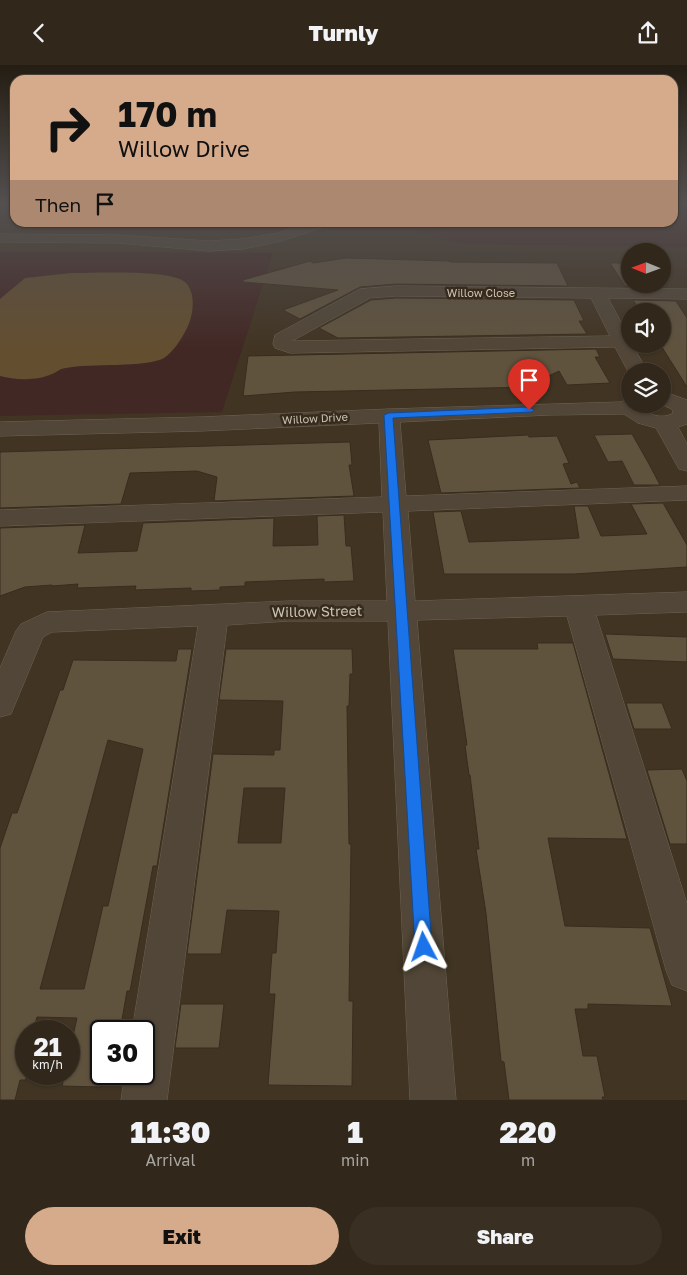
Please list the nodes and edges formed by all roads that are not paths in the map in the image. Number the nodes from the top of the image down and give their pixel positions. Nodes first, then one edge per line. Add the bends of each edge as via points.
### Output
1 (597, 293) junction
2 (687, 294) edge
3 (621, 341) joint
4 (671, 400) edge
5 (621, 406) edge
6 (685, 408) edge
7 (637, 413) edge
8 (389, 415) junction
9 (664, 422) junction
10 (0, 429) edge
11 (687, 464) edge
12 (687, 493) edge
13 (394, 503) junction
14 (0, 518) edge
15 (687, 602) edge
16 (579, 606) junction
17 (402, 611) junction
18 (214, 615) junction
19 (0, 705) edge
20 (687, 970) edge
21 (144, 1100) edge
22 (433, 1100) edge

1 - 2 street, Willow Close
1 - 3 street
1 - 3 street, Willow Close via 366,293 282,339 282,344 318,347
4 - 6 street
5 - 8 street, Willow Drive
6 - 9 street via 682,418
7 - 9 street via 641,417
8 - 10 street, Willow Drive
8 - 13 street
9 - 11 street
12 - 13 street
13 - 14 street
13 - 17 street
15 - 16 street, Willow Street
16 - 17 street, Willow Street
16 - 20 street
17 - 18 street, Willow Street
17 - 22 street
18 - 19 street, Willow Street via 47,622 31,631
18 - 21 street

